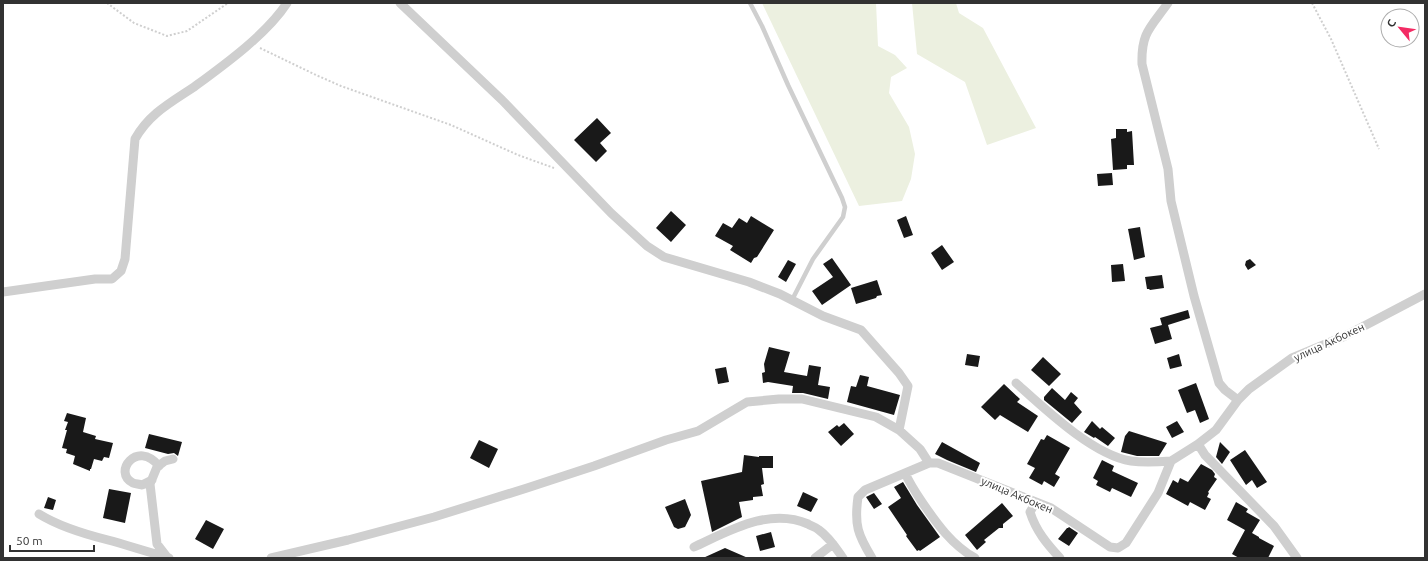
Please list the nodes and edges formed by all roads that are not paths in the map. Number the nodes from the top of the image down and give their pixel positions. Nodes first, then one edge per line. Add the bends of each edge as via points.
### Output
1 (287, 3) edge
2 (400, 3) edge
3 (750, 3) edge
4 (1168, 3) edge
5 (3, 292) edge
6 (1425, 294) edge
7 (792, 300) junction
8 (1016, 383) dead end
9 (1238, 400) junction
10 (899, 430) junction
11 (1198, 444) junction
12 (173, 459) dead end
13 (1171, 461) junction
14 (929, 463) junction
15 (159, 466) junction
16 (905, 473) junction
17 (152, 480) junction
18 (1038, 503) junction
19 (39, 514) dead end
20 (833, 544) junction
21 (694, 547) dead end
22 (169, 557) edge
23 (271, 558) edge
24 (815, 558) edge
25 (843, 558) edge
26 (872, 558) edge
27 (975, 558) edge
28 (1060, 558) edge
29 (1297, 558) edge

1 - 5 street via 249,45 152,116 142,127 135,139 125,259 121,271 112,279 95,279
2 - 7 street via 502,100 647,246 664,257 749,282
3 - 7 lane via 845,207 843,217 813,259
4 - 9 street via 1148,28 1142,49 1142,64 1168,169 1171,201 1194,296 1219,383
6 - 9 street, улица Акбокен via 1345,336 1292,358 1248,389
7 - 10 street via 823,316 861,330 898,372 908,386
8 - 13 street via 1081,438 1108,453 1130,461
9 - 11 street, улица Акбокен via 1216,430
10 - 14 street via 920,449
10 - 23 street via 876,417 802,399 747,402 698,431 542,483 370,534
11 - 13 street, улица Акбокен
11 - 29 street via 1274,526
12 - 15 street
13 - 18 street, улица Акбокен via 1158,493 1126,544 1118,548 1110,547 1052,508
14 - 16 street
14 - 18 street, улица Акбокен via 938,463
15 - 17 street
15 - 17 street via 156,461 139,455 129,460 126,467 127,478 142,485
16 - 26 street via 865,490 858,497 856,521 860,539
16 - 27 street via 910,485 937,524 952,541
17 - 22 street via 150,484 157,544
18 - 28 street via 1030,512 1034,524 1046,543
19 - 22 street via 96,538
20 - 21 street via 818,529 797,519 768,518 738,527
20 - 24 street
20 - 25 street

